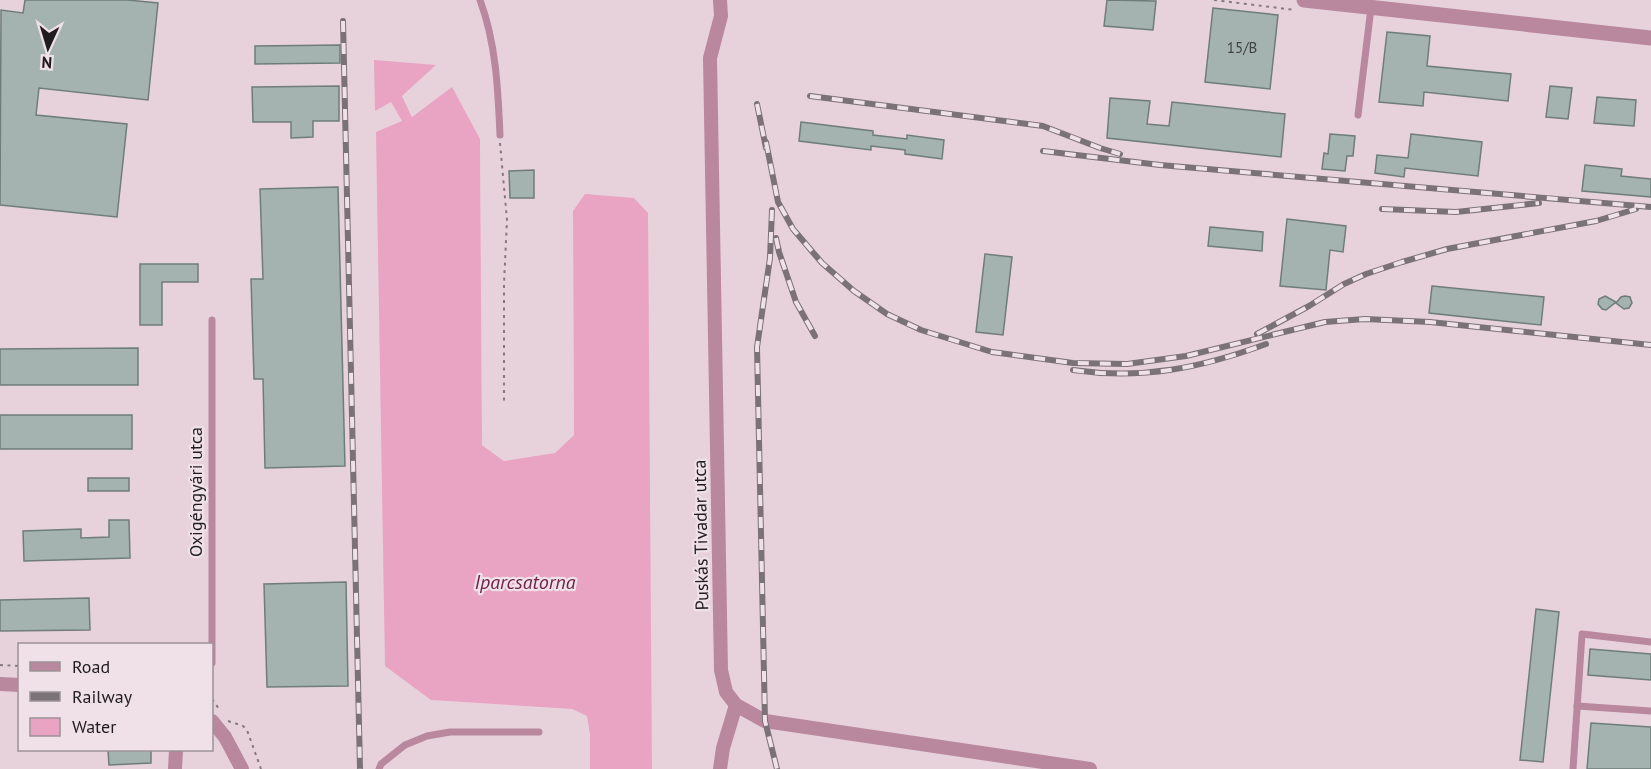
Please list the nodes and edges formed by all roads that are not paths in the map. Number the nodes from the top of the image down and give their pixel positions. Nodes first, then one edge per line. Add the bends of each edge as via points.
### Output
1 (480, 0) edge
2 (720, 0) edge
3 (1304, 0) edge
4 (1371, 8) junction
5 (1651, 38) edge
6 (1358, 115) dead end
7 (500, 135) road end
8 (212, 320) dead end
9 (1651, 642) edge
10 (212, 643) edge
11 (0, 684) edge
12 (18, 685) edge
13 (736, 705) junction
14 (1577, 706) junction
15 (1651, 711) edge
16 (216, 717) edge
17 (539, 732) dead end
18 (176, 751) edge
19 (175, 769) edge
20 (242, 769) edge
21 (379, 769) edge
22 (720, 769) edge
23 (1090, 769) edge
24 (1573, 769) edge

1 - 7 lane via 493,46
2 - 13 street, Puskás Tivadar utca via 721,16 710,58 721,670 726,692
3 - 4 street
4 - 5 street
4 - 6 lane
8 - 10 lane, Oxigéngyári utca
9 - 14 lane via 1582,634
11 - 12 street
13 - 22 street
13 - 23 street via 765,721
14 - 15 lane
14 - 24 lane
16 - 20 street
17 - 21 lane via 450,732 428,736 405,745
18 - 19 street

